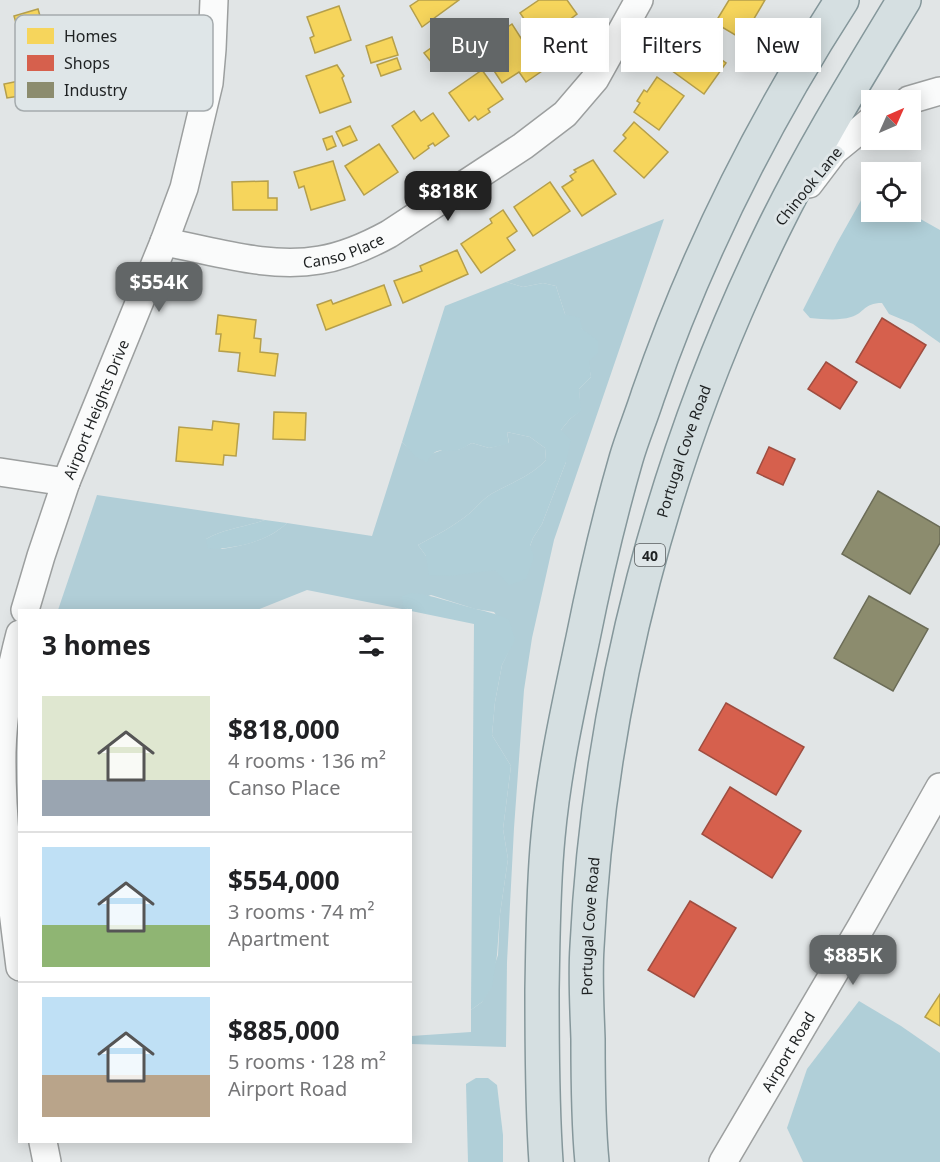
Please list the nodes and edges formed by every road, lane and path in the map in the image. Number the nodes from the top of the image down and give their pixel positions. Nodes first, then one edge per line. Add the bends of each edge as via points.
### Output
1 (214, 0) edge
2 (639, 0) edge
3 (842, 0) edge
4 (904, 0) edge
5 (213, 24) edge
6 (940, 91) edge
7 (921, 97) edge
8 (203, 111) edge
9 (861, 129) edge
10 (773, 230) junction
11 (164, 242) junction
12 (0, 472) edge
13 (66, 482) junction
14 (25, 609) edge
15 (18, 642) edge
16 (11, 784) edge
17 (940, 787) edge
18 (18, 951) edge
19 (43, 1143) edge
20 (46, 1162) edge
21 (546, 1162) edge
22 (592, 1162) edge
23 (723, 1162) edge

1 - 5 street, Airport Heights Drive
2 - 11 street, Canso Place via 596,79 565,114 523,146 366,246 319,260 274,262
3 - 21 main road via 769,120 694,272 627,456 599,561 548,836 543,919 542,1092
4 - 10 main road, Portugal Cove Road / 40 via 821,137
6 - 7 street
8 - 11 street, Airport Heights Drive via 184,189
9 - 10 street, Chinook Lane via 834,151
10 - 22 main road, Portugal Cove Road / 40 via 707,379 680,457 649,557 622,670 595,843 587,949
11 - 13 street, Airport Heights Drive
12 - 13 street
13 - 14 street, Airport Heights Drive
15 - 16 street via 2,751
16 - 18 street via 8,873
17 - 23 street, Airport Road
19 - 20 street

